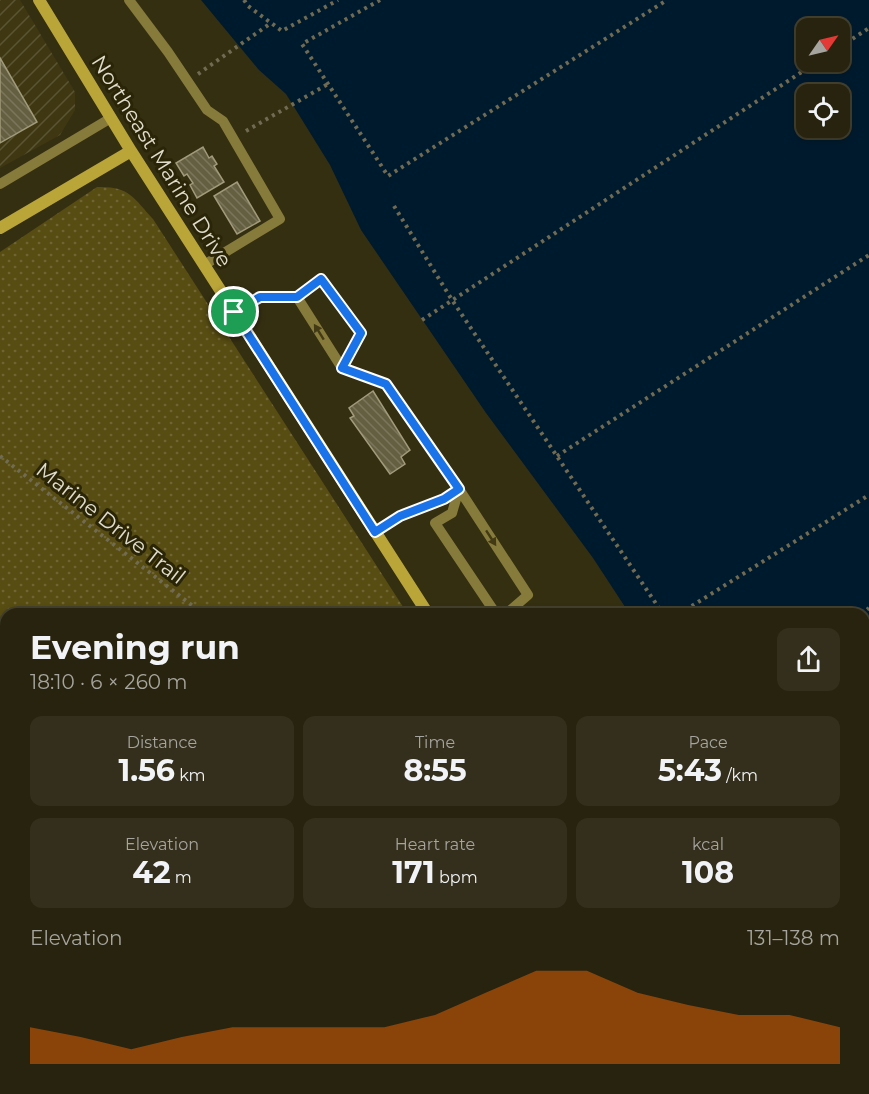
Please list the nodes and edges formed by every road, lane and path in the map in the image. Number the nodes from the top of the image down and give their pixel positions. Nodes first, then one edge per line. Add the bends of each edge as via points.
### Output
1 (39, 0) edge
2 (129, 0) edge
3 (244, 0) edge
4 (338, 0) edge
5 (380, 0) edge
6 (667, 0) edge
7 (271, 23) junction
8 (869, 28) edge
9 (850, 40) edge
10 (802, 72) edge
11 (194, 77) dead end
12 (328, 84) junction
13 (111, 118) junction
14 (247, 130) dead end
15 (131, 151) junction
16 (0, 184) edge
17 (394, 206) dead end
18 (0, 228) edge
19 (869, 255) edge
20 (204, 265) junction
21 (297, 297) junction
22 (452, 300) junction
23 (234, 312) junction
24 (422, 320) dead end
25 (342, 368) junction
26 (0, 456) edge
27 (557, 456) junction
28 (459, 489) junction
29 (869, 495) edge
30 (375, 532) junction
31 (195, 608) edge
32 (424, 608) edge
33 (492, 608) edge
34 (513, 608) edge
35 (659, 608) edge
36 (689, 608) edge

1 - 13 main road, Northeast Marine Drive
2 - 20 lane via 207,110 223,120 280,219
3 - 7 path
4 - 7 path via 282,31
5 - 12 path via 302,44
6 - 12 path via 388,176
7 - 11 path
8 - 9 path
10 - 22 path
12 - 14 path
13 - 15 main road, Northeast Marine Drive
13 - 16 lane
15 - 18 main road
15 - 20 main road, Northeast Marine Drive
17 - 22 path
19 - 27 path
20 - 23 main road, Northeast Marine Drive
21 - 23 lane via 260,297
25 -> 21 lane
21 - 25 lane via 321,279 361,333
22 - 24 path
22 - 27 path
23 - 30 main road, Northeast Marine Drive
25 - 28 lane via 386,384
26 - 31 path, Marine Drive Trail
27 - 35 path
28 - 30 lane
28 - 33 lane via 452,513 435,523
28 -> 34 lane via 528,595
29 - 36 path
30 - 32 main road, Northeast Marine Drive

